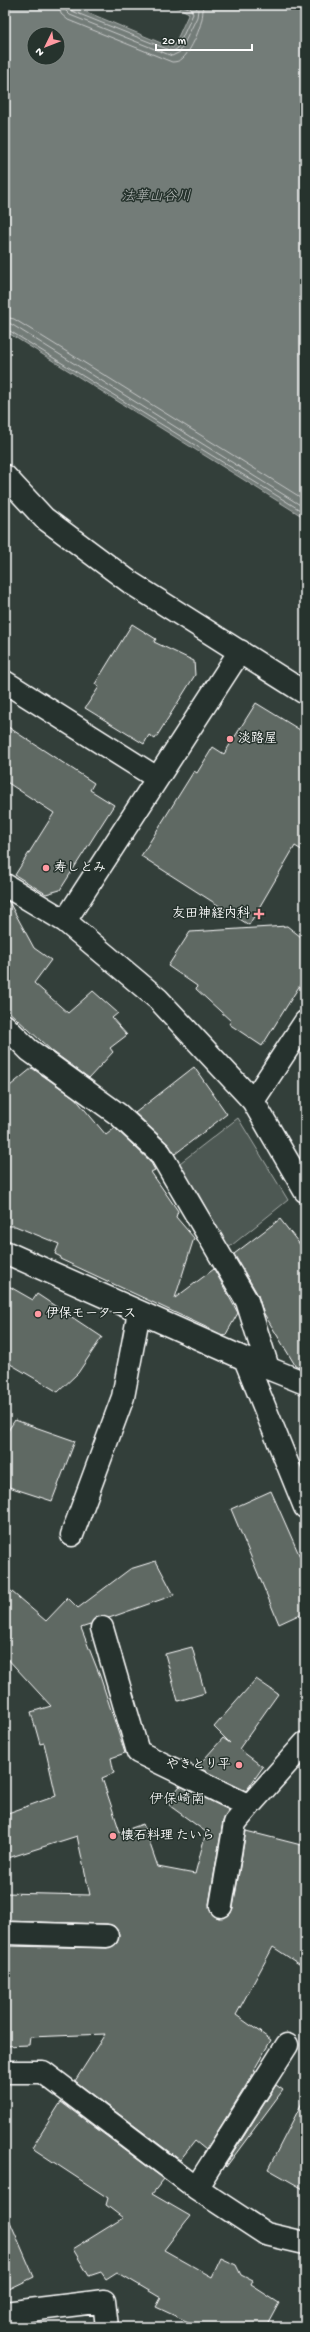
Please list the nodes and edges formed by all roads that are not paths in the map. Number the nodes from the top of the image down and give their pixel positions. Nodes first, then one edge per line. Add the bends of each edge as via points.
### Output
1 (5, 476) edge
2 (240, 651) junction
3 (5, 682) edge
4 (305, 693) edge
5 (157, 778) junction
6 (5, 886) edge
7 (65, 921) junction
8 (305, 1022) edge
9 (5, 1026) edge
10 (253, 1101) junction
11 (305, 1191) edge
12 (5, 1252) edge
13 (139, 1312) junction
14 (245, 1359) junction
15 (268, 1368) junction
16 (305, 1383) edge
17 (305, 1507) edge
18 (72, 1535) dead end
19 (102, 1628) dead end
20 (305, 1743) edge
21 (249, 1806) junction
22 (221, 1906) dead end
23 (5, 1932) edge
24 (107, 1936) dead end
25 (287, 2045) dead end
26 (5, 2072) edge
27 (196, 2188) junction
28 (305, 2243) edge
29 (5, 2313) edge
30 (107, 2327) edge

1 - 2 street via 44,518 131,583
2 - 4 street
2 - 5 street
3 - 5 street
5 - 7 street
6 - 7 street
7 - 10 street via 158,998
8 - 10 street
9 - 15 street via 29,1050 119,1115 160,1153 247,1302
10 - 11 street
12 - 13 street
13 - 14 street
13 - 18 street via 123,1397
14 - 15 street
14 - 17 street
15 - 16 street
19 - 21 street via 138,1752
20 - 21 street
21 - 22 street via 235,1823
23 - 24 street
25 - 27 street
26 - 27 street via 43,2072
27 - 28 street via 266,2234
29 - 30 street via 104,2301

